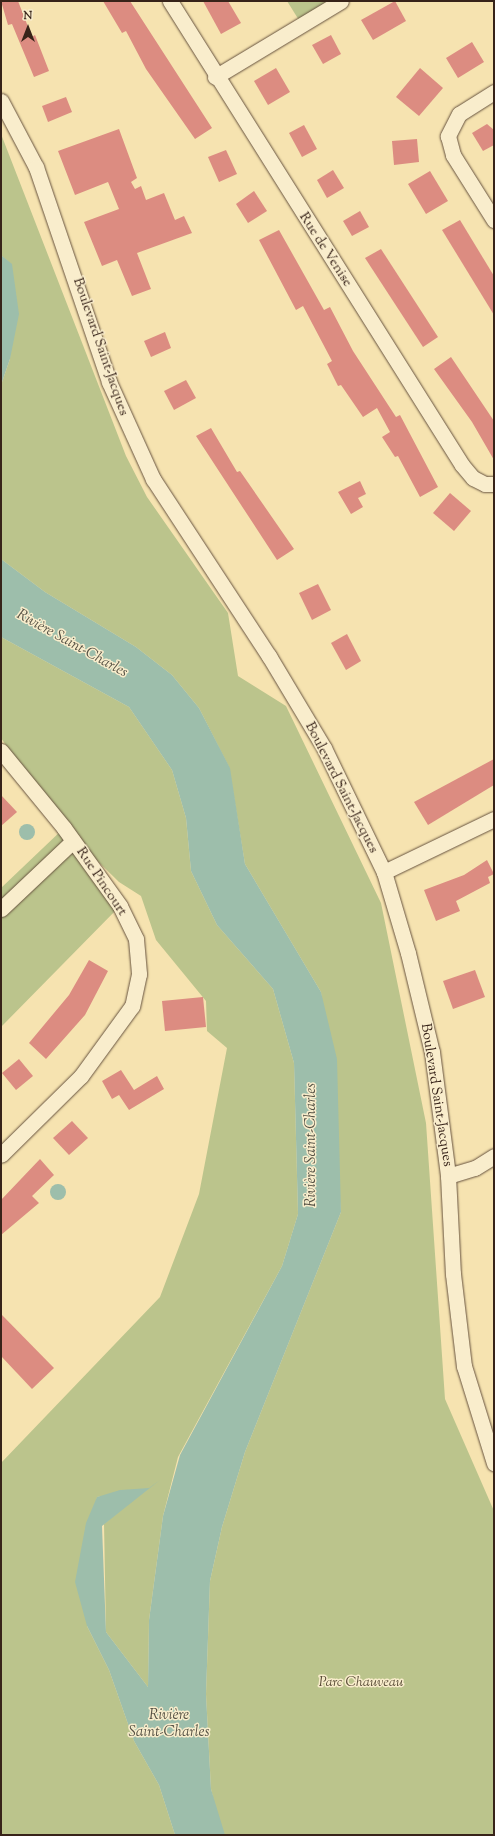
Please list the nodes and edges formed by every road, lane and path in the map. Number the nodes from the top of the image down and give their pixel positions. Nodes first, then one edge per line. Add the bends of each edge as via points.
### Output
1 (170, 1) edge
2 (341, 1) edge
3 (215, 77) junction
4 (494, 92) edge
5 (1, 101) edge
6 (494, 220) edge
7 (494, 484) edge
8 (1, 751) edge
9 (494, 818) edge
10 (73, 841) junction
11 (384, 872) junction
12 (1, 909) edge
13 (1, 1155) edge
14 (494, 1156) edge
15 (448, 1176) junction
16 (494, 1463) edge

1 - 3 street, Rue de Venise
2 - 3 street
3 - 7 street, Rue de Venise via 462,465 473,478 485,484
4 - 6 street via 459,114 448,136 453,155
5 - 11 street, Boulevard Saint-Jacques via 36,167 109,382 153,479 269,656 324,748
8 - 10 street, Rue Pincourt
9 - 11 street
10 - 12 street
10 - 13 street, Rue Pincourt via 120,906 136,939 139,974 132,1006 81,1076
11 - 15 street, Boulevard Saint-Jacques via 408,953 432,1052
14 - 15 street via 475,1168
15 - 16 street, Boulevard Saint-Jacques via 453,1274 464,1366

